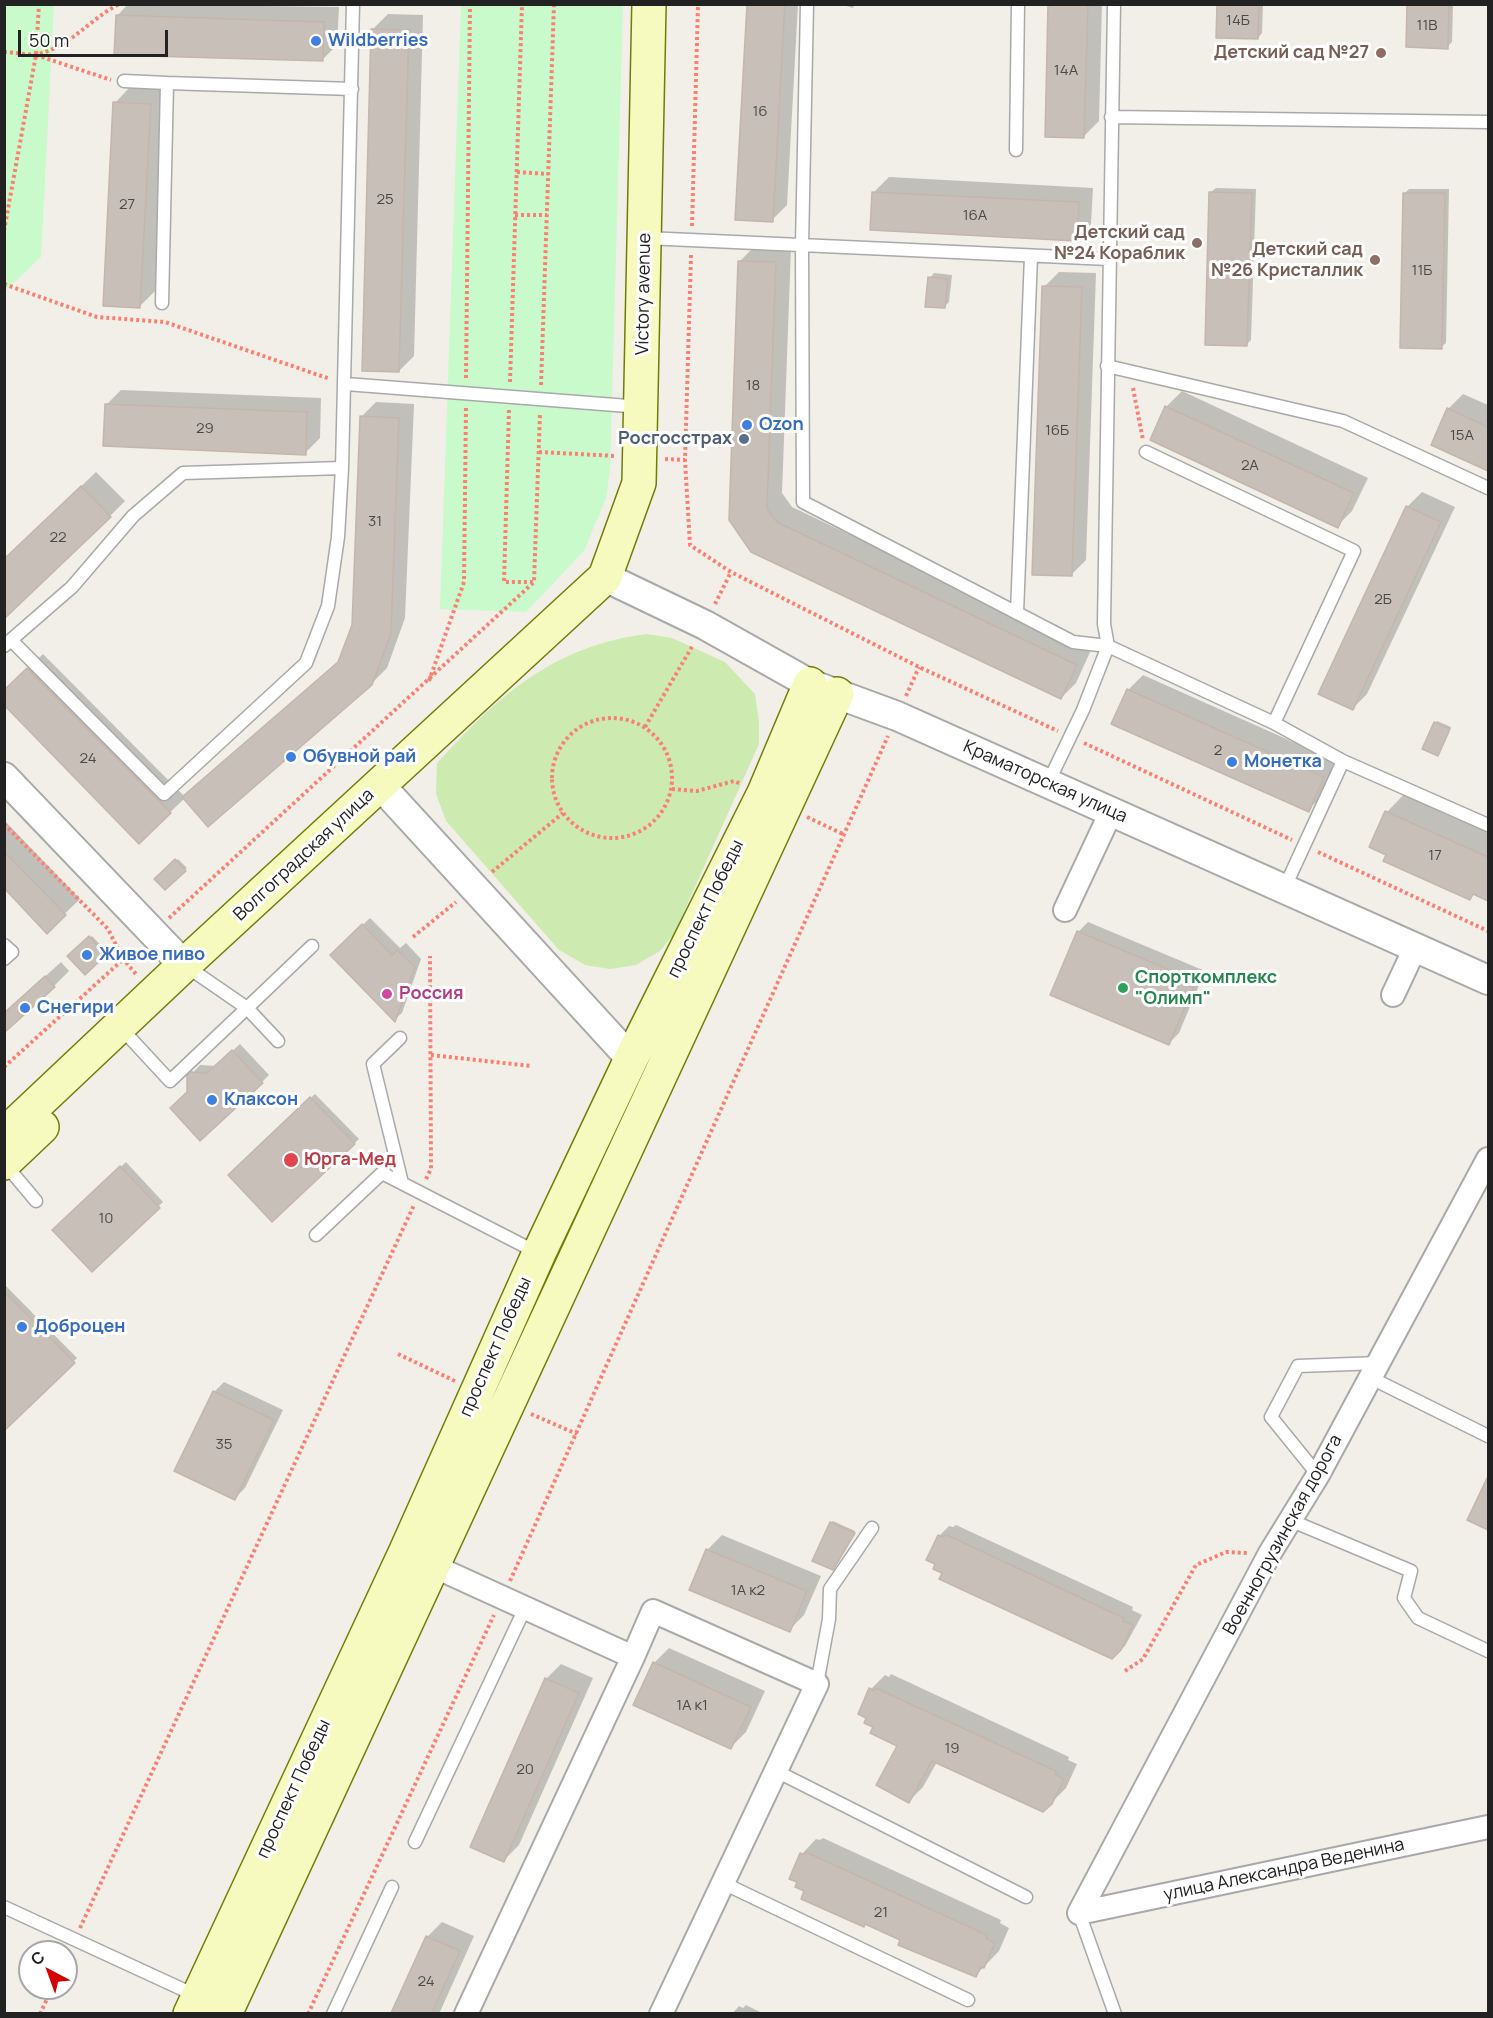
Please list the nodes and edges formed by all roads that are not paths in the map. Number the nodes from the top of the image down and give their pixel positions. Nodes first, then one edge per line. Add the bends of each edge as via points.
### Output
1 (353, 4) edge
2 (807, 4) edge
3 (1018, 4) edge
4 (1114, 4) edge
5 (649, 5) edge
6 (124, 81) road end
7 (167, 83) junction
8 (352, 89) junction
9 (1112, 117) junction
10 (1488, 122) edge
11 (1016, 150) dead end
12 (645, 238) junction
13 (802, 245) junction
14 (1031, 256) junction
15 (1109, 259) junction
16 (162, 303) dead end
17 (1107, 366) junction
18 (346, 384) junction
19 (642, 407) junction
20 (1146, 452) road end
21 (342, 468) junction
22 (1488, 488) edge
23 (605, 577) junction
24 (1017, 613) junction
25 (8, 643) edge
26 (1108, 646) junction
27 (824, 689) junction
28 (1275, 723) junction
29 (1342, 761) junction
30 (4, 777) edge
31 (1048, 784) junction
32 (385, 790) junction
33 (1111, 812) junction
34 (1488, 825) edge
35 (1283, 890) junction
36 (1065, 910) dead end
37 (4, 945) edge
38 (312, 946) dead end
39 (1415, 948) junction
40 (4, 959) edge
41 (192, 970) junction
42 (1488, 980) edge
43 (1393, 995) dead end
44 (247, 1008) junction
45 (126, 1034) junction
46 (400, 1038) dead end
47 (278, 1041) dead end
48 (632, 1059) junction
49 (662, 1069) junction
50 (4, 1136) edge
51 (1488, 1159) edge
52 (4, 1163) edge
53 (402, 1183) junction
54 (36, 1201) dead end
55 (316, 1235) dead end
56 (539, 1253) junction
57 (1375, 1371) junction
58 (1488, 1436) edge
59 (1318, 1475) junction
60 (1292, 1521) junction
61 (872, 1528) dead end
62 (418, 1559) junction
63 (525, 1608) junction
64 (1488, 1650) edge
65 (633, 1657) junction
66 (817, 1684) junction
67 (776, 1771) junction
68 (1487, 1825) edge
69 (415, 1842) dead end
70 (723, 1883) junction
71 (392, 1887) dead end
72 (1026, 1897) dead end
73 (4, 1907) edge
74 (1078, 1912) junction
75 (968, 2000) dead end
76 (194, 2005) edge
77 (225, 2013) edge
78 (333, 2013) edge
79 (466, 2013) edge
80 (661, 2013) edge
81 (1115, 2013) edge

1 - 8 lane
2 - 13 lane
3 - 11 lane
4 - 9 lane
5 - 12 main road, Victory avenue
6 - 7 lane
7 - 8 lane
7 - 16 lane
8 - 18 lane
9 - 10 lane
9 - 15 lane
12 - 13 lane
12 - 19 main road, Victory avenue
13 - 14 lane
13 - 24 lane via 803,502
14 - 15 lane
14 - 24 lane
15 - 17 lane
17 - 22 lane via 1343,422
17 - 26 lane via 1104,624
18 - 19 lane
18 - 21 lane
19 - 23 main road, Victory avenue via 639,483
20 - 28 lane via 1354,551
21 - 25 lane via 183,473 133,516 72,587
21 - 25 lane via 328,606 306,663 164,794
23 - 27 street, Краматорская улица
23 - 32 main road, Волгоградская улица
24 - 26 lane via 1073,642
26 - 28 lane
26 - 31 lane
27 - 31 street, Краматорская улица via 897,716
27 - 48 main road, проспект Победы via 764,793
27 - 49 main road
28 - 29 lane
29 - 34 lane
29 - 35 lane
30 - 41 street
31 - 33 street, Краматорская улица
32 - 41 main road, Волгоградская улица
32 - 48 street
33 - 35 street, Краматорская улица
33 - 36 street
35 - 39 street, Краматорская улица
37 - 40 lane via 12,952
38 - 44 lane
39 - 42 street, Краматорская улица
39 - 43 street
41 - 44 lane
41 - 45 main road
41 - 45 main road, Волгоградская улица via 153,994
44 - 45 lane via 170,1081
44 - 47 lane
45 - 50 main road, Волгоградская улица
45 - 52 main road
46 - 53 lane via 373,1064
48 - 49 main road
48 - 56 main road, проспект Победы
49 - 62 main road
51 - 57 street, Военногрузинская дорога
52 - 54 lane
53 - 55 lane via 382,1173
53 - 56 lane
56 - 62 main road, проспект Победы
57 - 58 lane
57 - 59 street, Военногрузинская дорога
57 - 59 lane via 1298,1366 1271,1417
59 - 60 street, Военногрузинская дорога
60 - 64 lane via 1411,1571 1404,1598 1418,1618
60 - 74 street, Военногрузинская дорога via 1270,1553
61 - 66 lane via 830,1589 829,1619
62 - 63 street
62 - 76 main road, проспект Победы
62 - 77 main road
63 - 65 street
63 - 69 lane
65 - 66 street via 653,1611
65 - 79 street
66 - 67 street
67 - 70 street
67 - 72 lane
68 - 74 street, улица Александра Веденина
70 - 75 lane
70 - 80 street
71 - 78 lane
73 - 76 lane via 75,1938
74 - 81 lane

